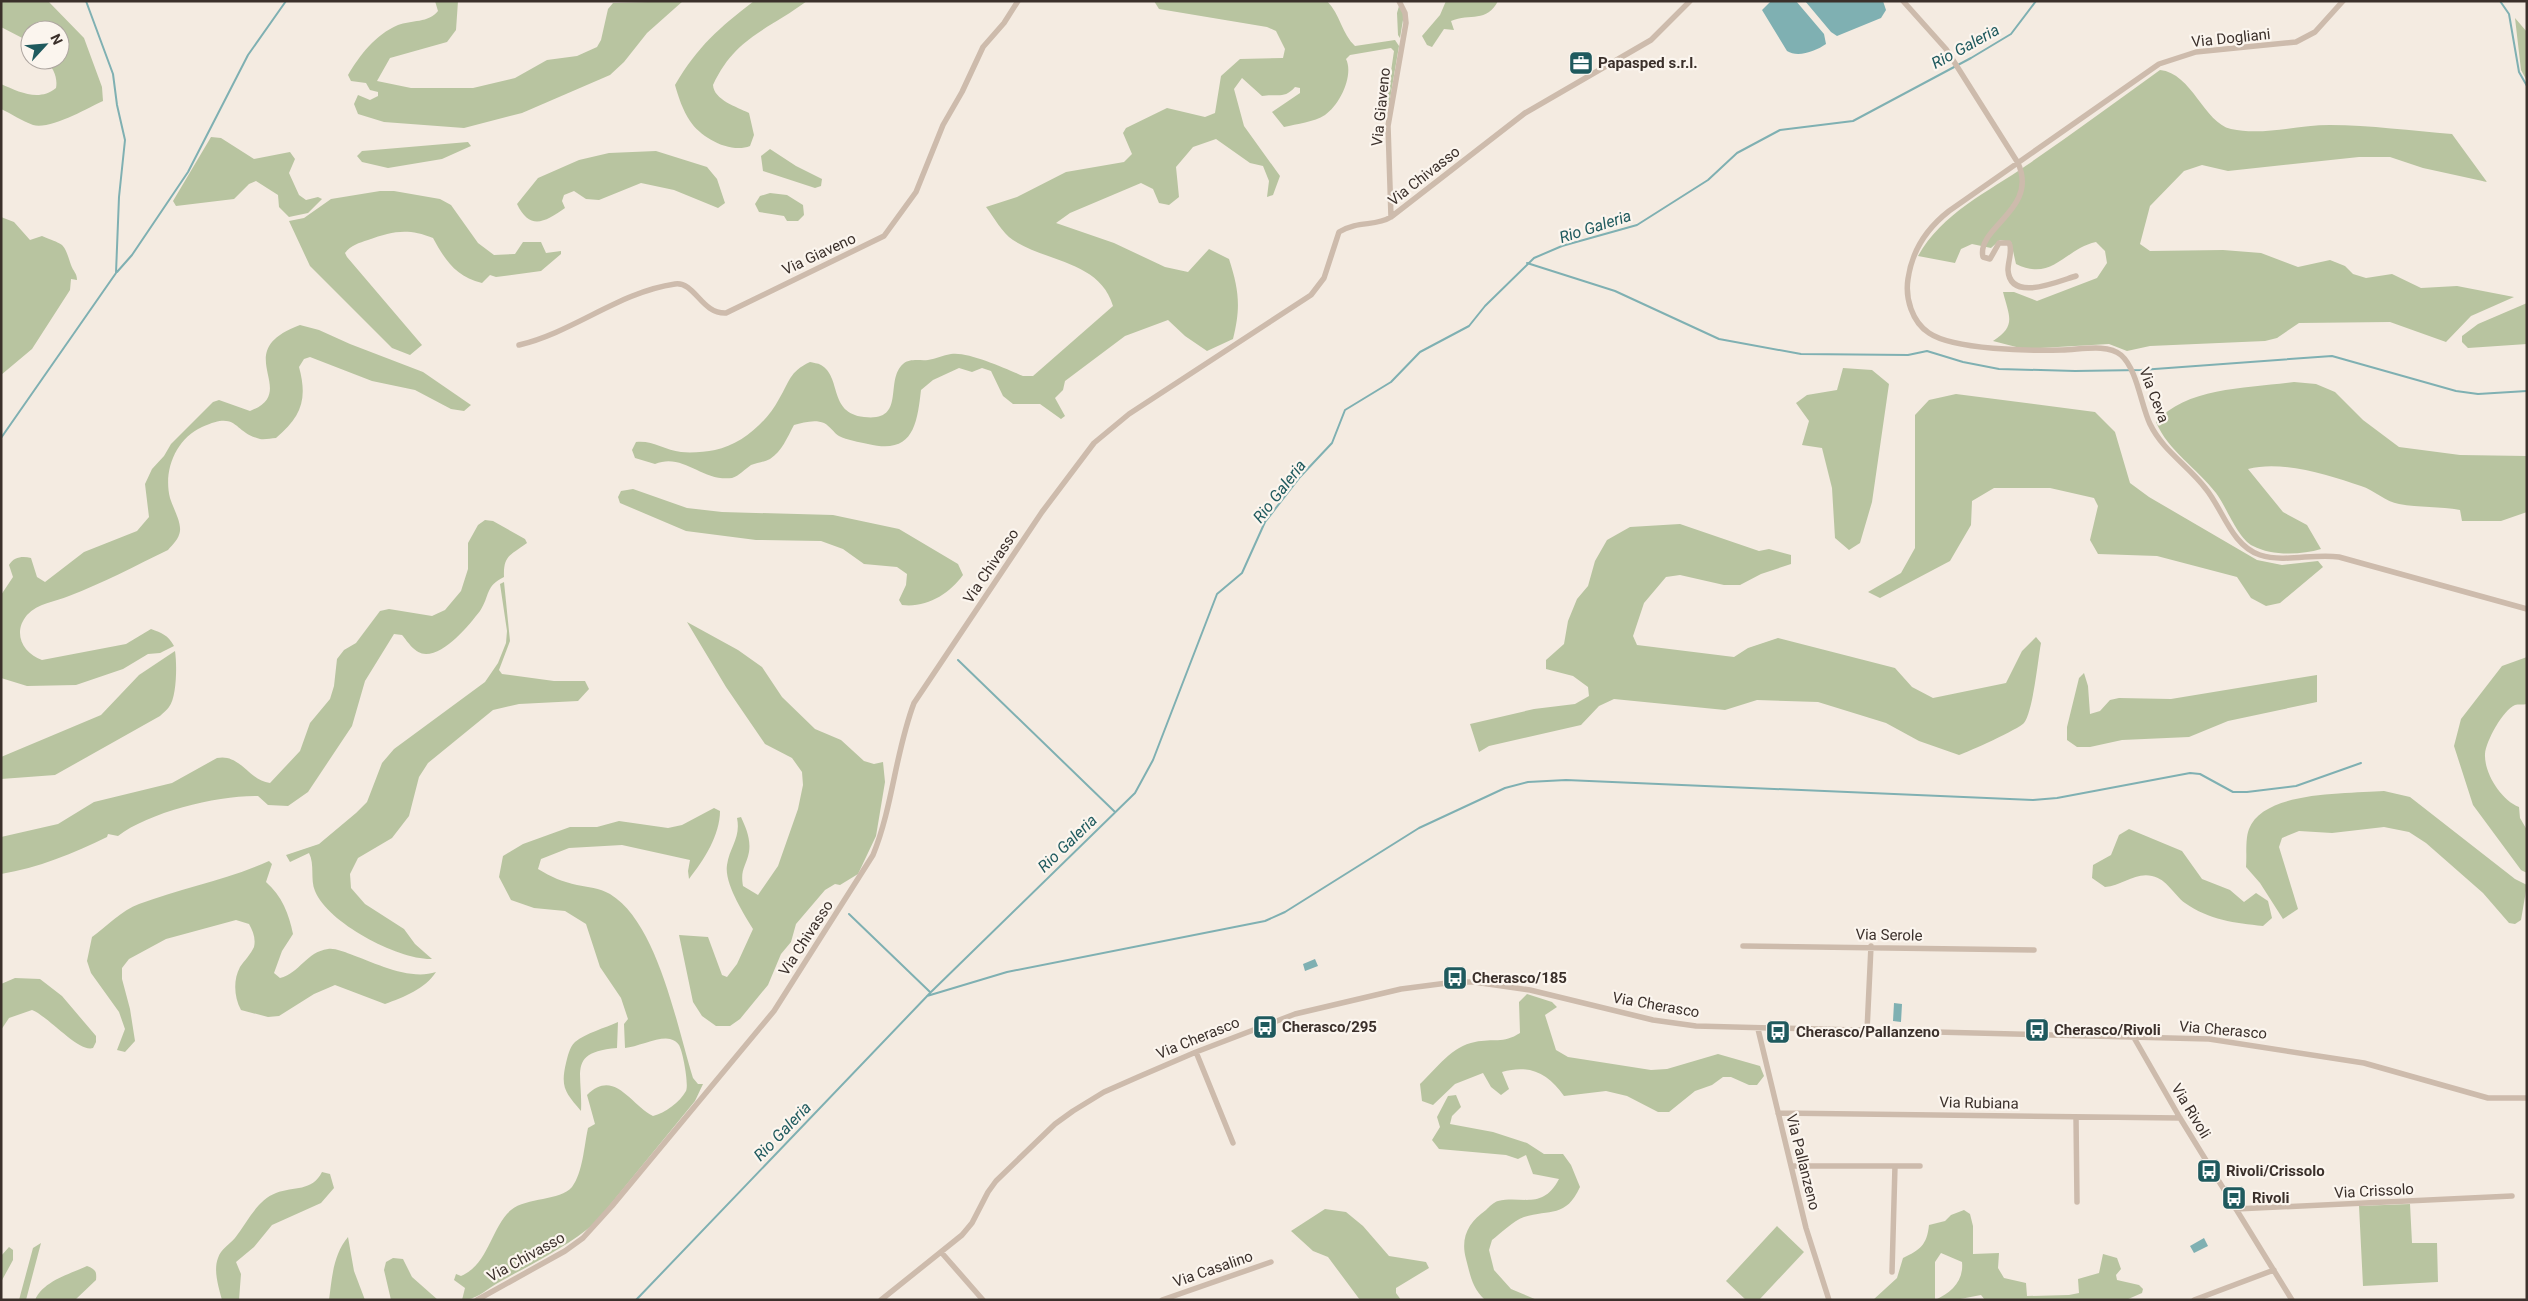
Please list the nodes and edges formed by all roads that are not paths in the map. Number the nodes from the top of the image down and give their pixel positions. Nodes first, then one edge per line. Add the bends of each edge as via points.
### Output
1 (1018, 1) edge
2 (1399, 1) edge
3 (1690, 1) edge
4 (1903, 1) edge
5 (2343, 1) edge
6 (2018, 163) junction
7 (1391, 217) junction
8 (2076, 276) dead end
9 (519, 345) dead end
10 (2527, 609) edge
11 (1743, 946) dead end
12 (1871, 946) junction
13 (2034, 950) dead end
14 (1758, 1029) junction
15 (1867, 1031) junction
16 (2133, 1036) junction
17 (1196, 1052) junction
18 (2527, 1098) edge
19 (1778, 1113) junction
20 (2076, 1116) junction
21 (2180, 1118) junction
22 (1233, 1143) dead end
23 (1791, 1166) junction
24 (1895, 1166) junction
25 (1920, 1166) dead end
26 (2512, 1196) dead end
27 (2077, 1202) dead end
28 (2236, 1209) junction
29 (941, 1252) junction
30 (1271, 1262) dead end
31 (2274, 1270) junction
32 (1892, 1272) dead end
33 (477, 1300) edge
34 (880, 1300) edge
35 (983, 1300) edge
36 (1162, 1300) edge
37 (1829, 1300) edge
38 (2194, 1300) edge
39 (2292, 1300) edge

1 - 9 street, Via Giaveno via 983,47 943,125 916,192 880,239 726,312 710,309 688,287 676,284 636,294 545,337
2 - 7 street, Via Giaveno via 1406,23 1388,126
3 - 7 street, Via Chivasso via 1650,40 1525,113
4 - 6 street via 1946,50
5 - 6 street, Via Dogliani via 2316,32 2296,42 2196,52 2160,64
6 - 8 street via 2023,188 2013,208 1988,238 1983,257 1986,260 1991,258 2001,242 2008,243 2011,247 2009,274 2020,288 2038,287
6 - 10 street, Via Ceva via 1943,215 1923,237 1912,261 1908,295 1913,314 1930,334 1953,342 2022,351 2104,349 2119,353 2128,364 2146,416 2157,436 2205,487 2236,537 2250,550 2272,557 2339,557
7 - 33 street, Via Chivasso via 1382,222 1354,224 1340,232 1324,278 1311,295 1112,425 1084,454 914,703 905,727 884,828 873,855 774,1011 583,1238
11 - 12 street, Via Serole
12 - 13 street, Via Serole
12 - 15 street
14 - 15 street, Via Cherasco
14 - 17 street, Via Cherasco via 1674,1024 1530,990 1455,982 1400,989 1305,1012
14 - 19 street, Via Pallanzeno
15 - 16 street, Via Cherasco
16 - 18 street, Via Cherasco via 2209,1039 2273,1047 2364,1063 2488,1098
16 - 21 street, Via Rivoli
17 - 22 street
17 - 29 street, Via Cherasco via 1104,1092 1055,1124 996,1182 968,1228
19 - 20 street, Via Rubiana
19 - 23 street, Via Pallanzeno
20 - 21 street, Via Rubiana
20 - 27 street
21 - 28 street, Via Rivoli
23 - 24 street
23 - 37 street, Via Pallanzeno
24 - 25 street
24 - 32 street
26 - 28 street, Via Crissolo
28 - 31 street, Via Rivoli
29 - 34 street, Via Cherasco
29 - 35 street
30 - 36 street, Via Casalino
31 - 38 street
31 - 39 street, Via Rivoli

